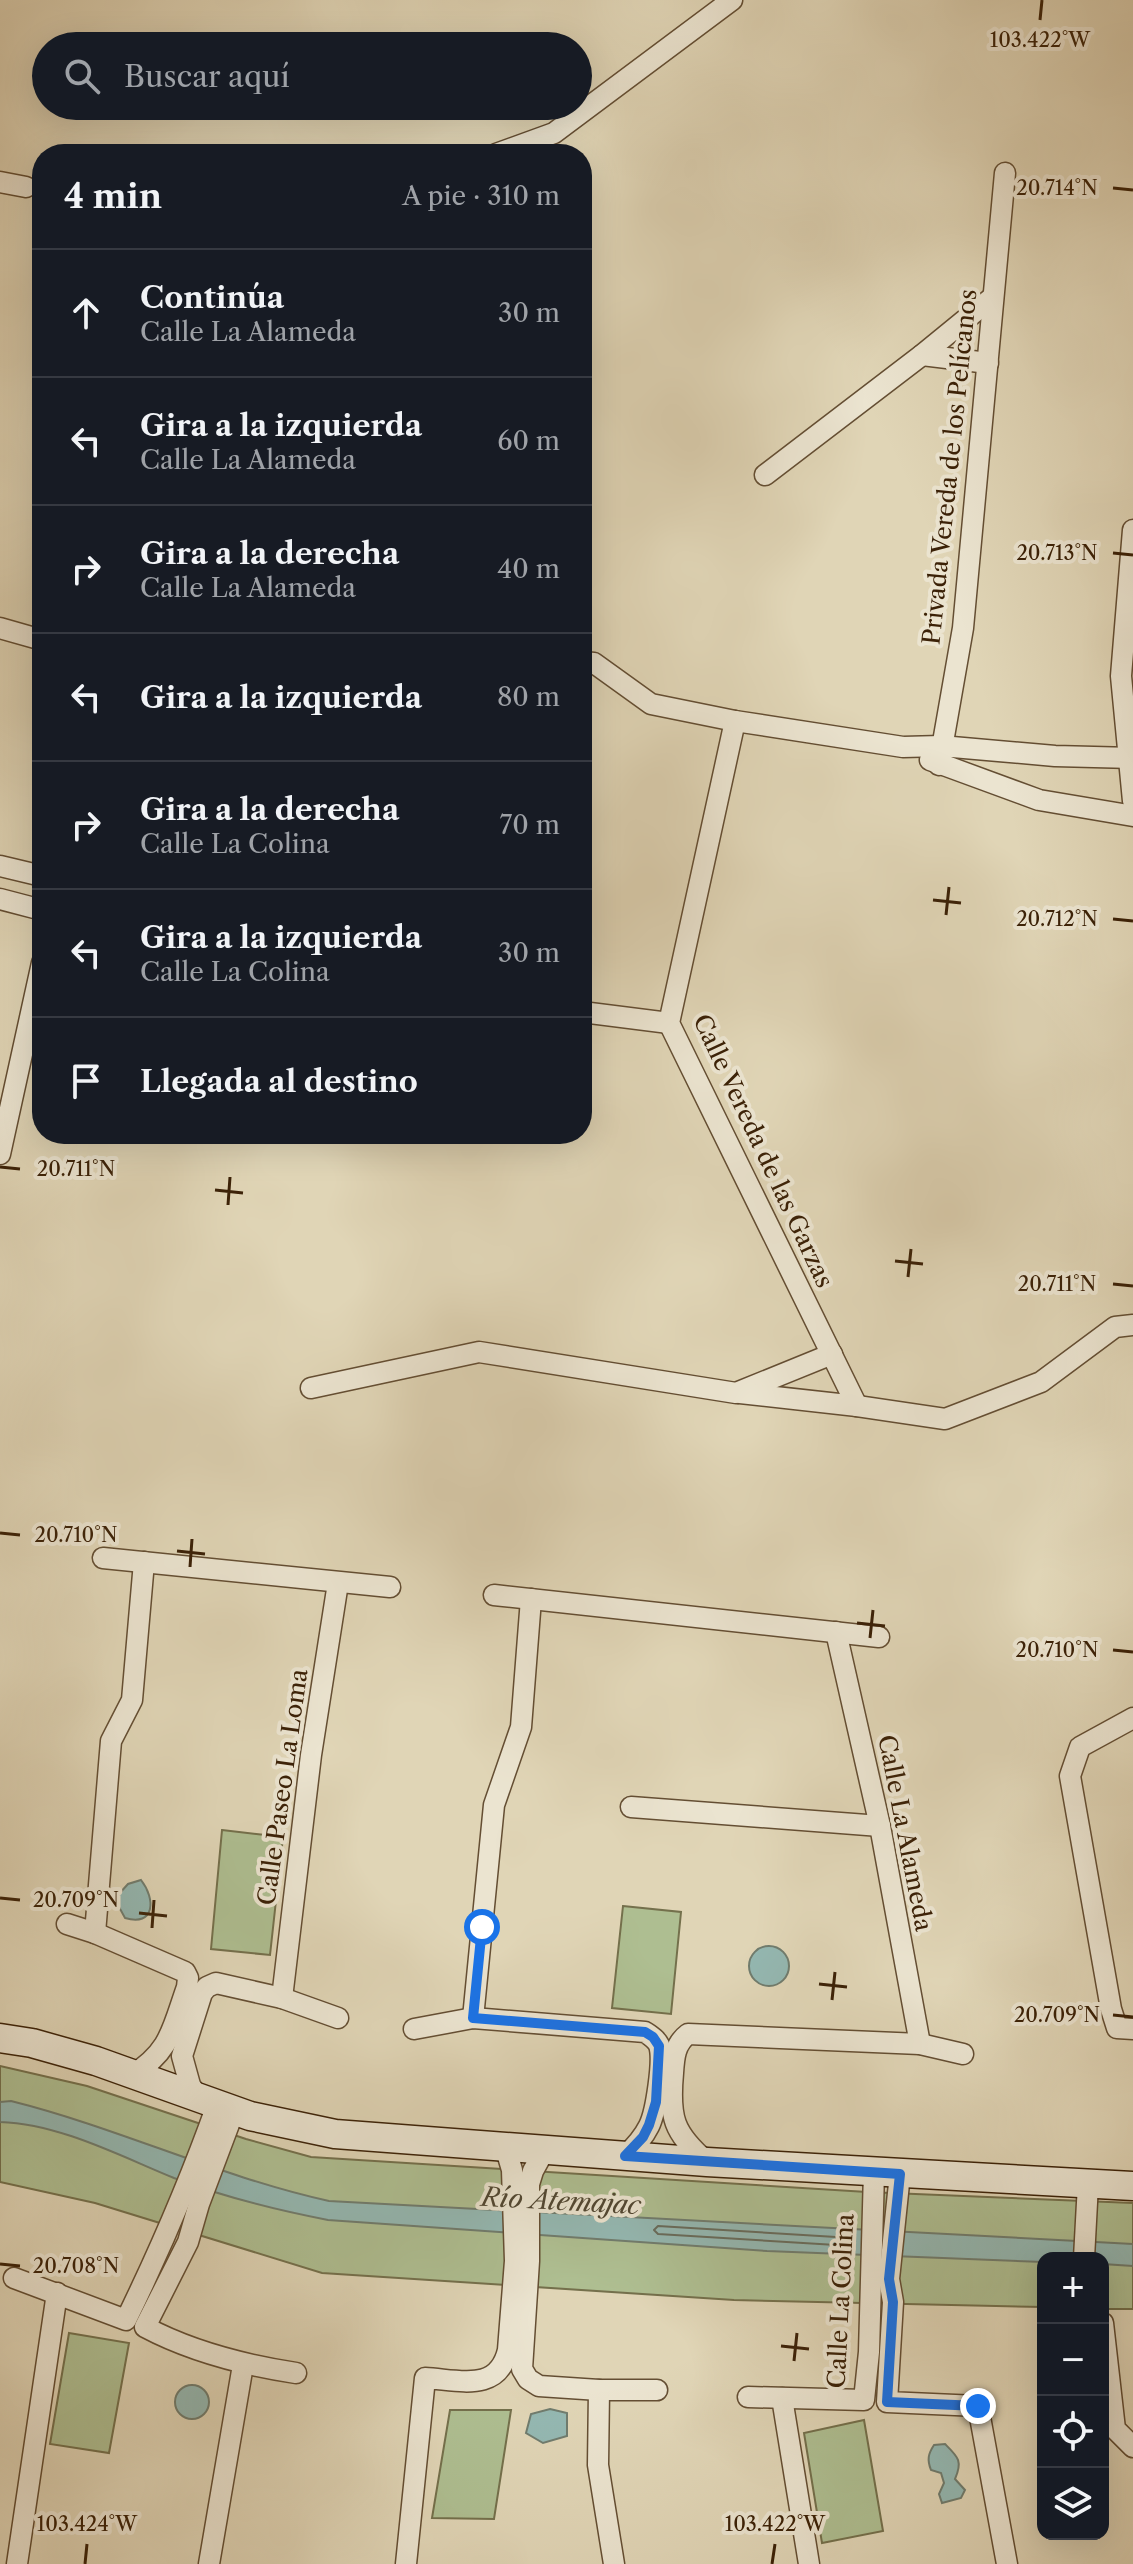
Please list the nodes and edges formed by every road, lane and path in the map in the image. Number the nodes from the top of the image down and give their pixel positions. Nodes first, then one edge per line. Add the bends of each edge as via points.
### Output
1 (732, 0) edge
2 (592, 105) edge
3 (571, 120) edge
4 (524, 144) edge
5 (1005, 173) dead end
6 (0, 182) edge
7 (26, 187) dead end
8 (993, 297) junction
9 (922, 355) junction
10 (988, 363) junction
11 (765, 475) dead end
12 (1133, 530) edge
13 (0, 628) edge
14 (32, 637) edge
15 (592, 663) edge
16 (735, 721) junction
17 (940, 756) junction
18 (1130, 758) edge
19 (1133, 801) edge
20 (1133, 816) edge
21 (0, 866) edge
22 (32, 874) edge
23 (0, 899) edge
24 (32, 907) edge
25 (32, 1008) edge
26 (592, 1013) edge
27 (669, 1023) junction
28 (0, 1154) edge
29 (1133, 1325) edge
30 (832, 1354) junction
31 (311, 1388) dead end
32 (736, 1393) junction
33 (857, 1406) junction
34 (103, 1558) dead end
35 (144, 1562) junction
36 (338, 1583) junction
37 (390, 1587) dead end
38 (494, 1595) dead end
39 (531, 1599) junction
40 (836, 1632) junction
41 (879, 1637) dead end
42 (1133, 1718) edge
43 (631, 1807) dead end
44 (880, 1826) junction
45 (67, 1924) dead end
46 (95, 1933) junction
47 (282, 1998) junction
48 (338, 2018) dead end
49 (473, 2018) junction
50 (414, 2029) dead end
51 (1133, 2029) edge
52 (0, 2038) edge
53 (920, 2044) junction
54 (963, 2054) dead end
55 (131, 2076) junction
56 (216, 2116) junction
57 (505, 2146) junction
58 (545, 2149) junction
59 (625, 2156) junction
60 (707, 2162) junction
61 (521, 2183) junction
62 (886, 2186) junction
63 (1133, 2186) edge
64 (1087, 2196) junction
65 (189, 2201) junction
66 (1084, 2252) edge
67 (522, 2261) junction
68 (14, 2278) dead end
69 (880, 2282) junction
70 (57, 2293) junction
71 (1103, 2324) edge
72 (243, 2365) junction
73 (296, 2373) dead end
74 (599, 2390) junction
75 (657, 2390) dead end
76 (1107, 2396) edge
77 (748, 2397) dead end
78 (782, 2398) junction
79 (1109, 2436) edge
80 (1133, 2448) edge
81 (17, 2564) edge
82 (209, 2564) edge
83 (406, 2564) edge
84 (614, 2564) edge
85 (809, 2564) edge
86 (1007, 2564) edge

1 - 2 street
3 - 4 street
5 - 8 street, Privada Vereda de los Pelícanos
6 - 7 street
8 - 9 street
8 - 10 street, Privada Vereda de los Pelícanos
9 - 10 street
9 - 11 street
10 - 17 street, Privada Vereda de los Pelícanos via 963,628
12 - 18 street via 1121,676
13 - 14 street
15 - 16 street via 651,704
16 - 17 street
16 - 27 street, Calle Vereda de las Garzas
17 - 18 street
17 - 20 street via 1039,800
18 - 19 street
21 - 22 street
23 - 24 street
25 - 28 street
26 - 27 street
27 - 30 street, Calle Vereda de las Garzas
29 - 33 street via 1115,1327 1041,1382 945,1419
30 - 32 street
30 - 33 street, Calle Vereda de las Garzas
31 - 32 street via 479,1352
32 - 33 street
34 - 35 street
35 - 36 street
35 - 46 street via 132,1700 111,1741
36 - 37 street
36 - 47 street, Calle Paseo La Loma
38 - 39 street
39 - 40 street
39 - 49 street via 521,1727 494,1805
40 - 41 street
40 - 44 street, Calle La Alameda
42 - 51 street via 1080,1747 1070,1776 1111,2009 1117,2028
43 - 44 street
44 - 53 street, Calle La Alameda
45 - 46 street
46 - 55 street via 185,1972 188,1978 165,2048
47 - 48 street
47 - 56 street via 216,1983 202,1993 182,2056 190,2085
49 - 50 street
49 - 59 street via 645,2032 653,2037 660,2056 654,2113 643,2137
52 - 55 street via 96,2061
53 - 54 street
53 - 60 street via 688,2034 675,2055 670,2104 681,2135
55 - 56 street
56 - 57 street via 335,2134
56 - 65 street via 193,2171
57 - 58 street
57 - 61 street
58 - 59 street
58 - 61 street
59 - 60 street
60 - 62 street
61 - 67 street
62 - 64 street
62 - 69 street, Calle La Colina
63 - 64 street
64 - 66 street
65 - 70 street via 126,2320
65 - 72 street via 188,2242 145,2327
67 - 74 street via 522,2369 539,2386
67 - 83 street via 505,2364 482,2381 425,2378
68 - 70 street
69 - 78 street, Calle La Colina via 864,2400
69 - 86 street, Calle La Colina via 893,2302 887,2402 978,2406
70 - 81 street
71 - 76 street
72 - 73 street
72 - 82 street
74 - 75 street
74 - 84 street via 598,2465
77 - 78 street, Calle La Colina
78 - 85 street
79 - 80 street

